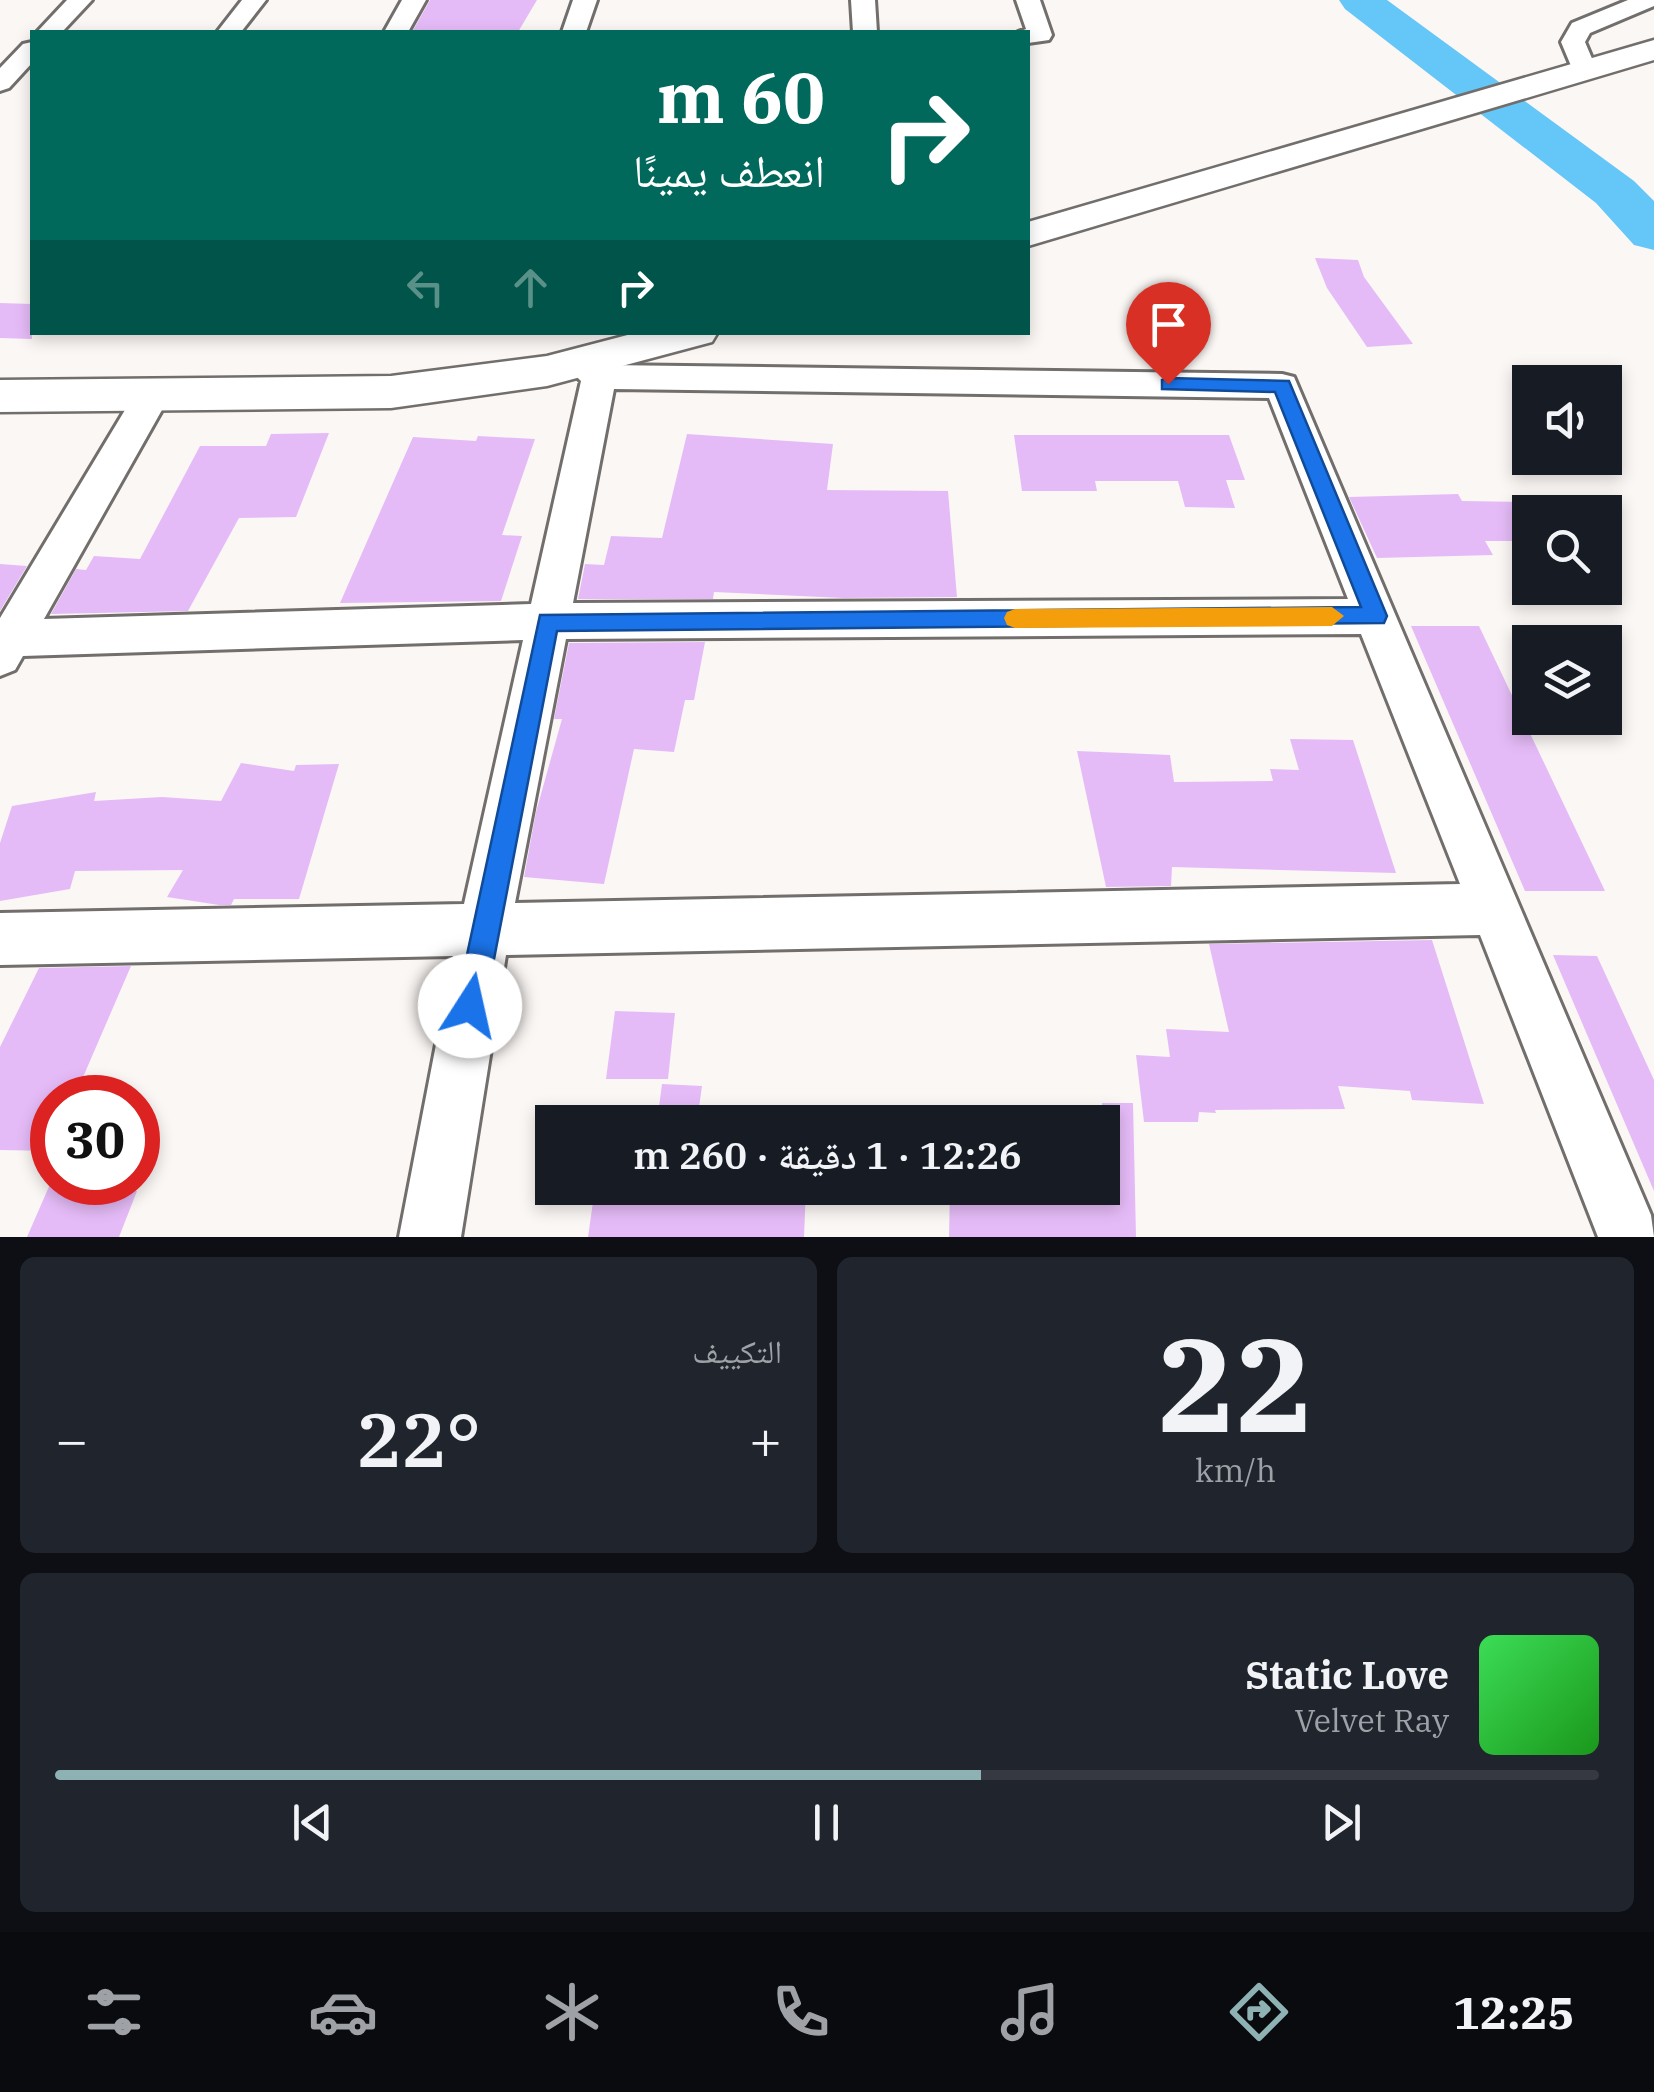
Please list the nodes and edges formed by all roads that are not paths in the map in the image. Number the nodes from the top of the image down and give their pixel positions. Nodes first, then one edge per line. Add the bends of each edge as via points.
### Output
1 (80, 0) edge
2 (254, 0) edge
3 (414, 0) edge
4 (585, 0) edge
5 (863, 0) edge
6 (1028, 0) edge
7 (1648, 0) edge
8 (51, 30) edge
9 (231, 30) edge
10 (397, 30) edge
11 (575, 30) edge
12 (865, 30) edge
13 (1030, 36) edge
14 (0, 48) edge
15 (30, 49) edge
16 (1654, 50) edge
17 (30, 51) edge
18 (1583, 68) junction
19 (0, 83) edge
20 (1030, 233) edge
21 (688, 335) edge
22 (589, 370) junction
23 (154, 394) junction
24 (0, 396) edge
25 (1376, 616) junction
26 (548, 621) junction
27 (4, 645) edge
28 (1496, 909) junction
29 (484, 929) junction
30 (0, 939) edge
31 (430, 1237) edge
32 (1629, 1237) edge

1 - 8 street
2 - 9 street
3 - 10 street
4 - 11 street
5 - 12 street
6 - 13 street via 1040,35
7 - 18 street via 1580,28 1573,42
14 - 15 street
16 - 18 main road
17 - 19 street
18 - 20 main road
21 - 22 main road
22 - 23 main road via 391,392
22 - 25 street via 1282,386
22 - 26 street
23 - 24 main road
23 - 27 street
25 - 26 street
25 - 28 street
26 - 27 street
26 - 29 street
28 - 29 street
28 - 32 street
29 - 30 street
29 - 31 street

